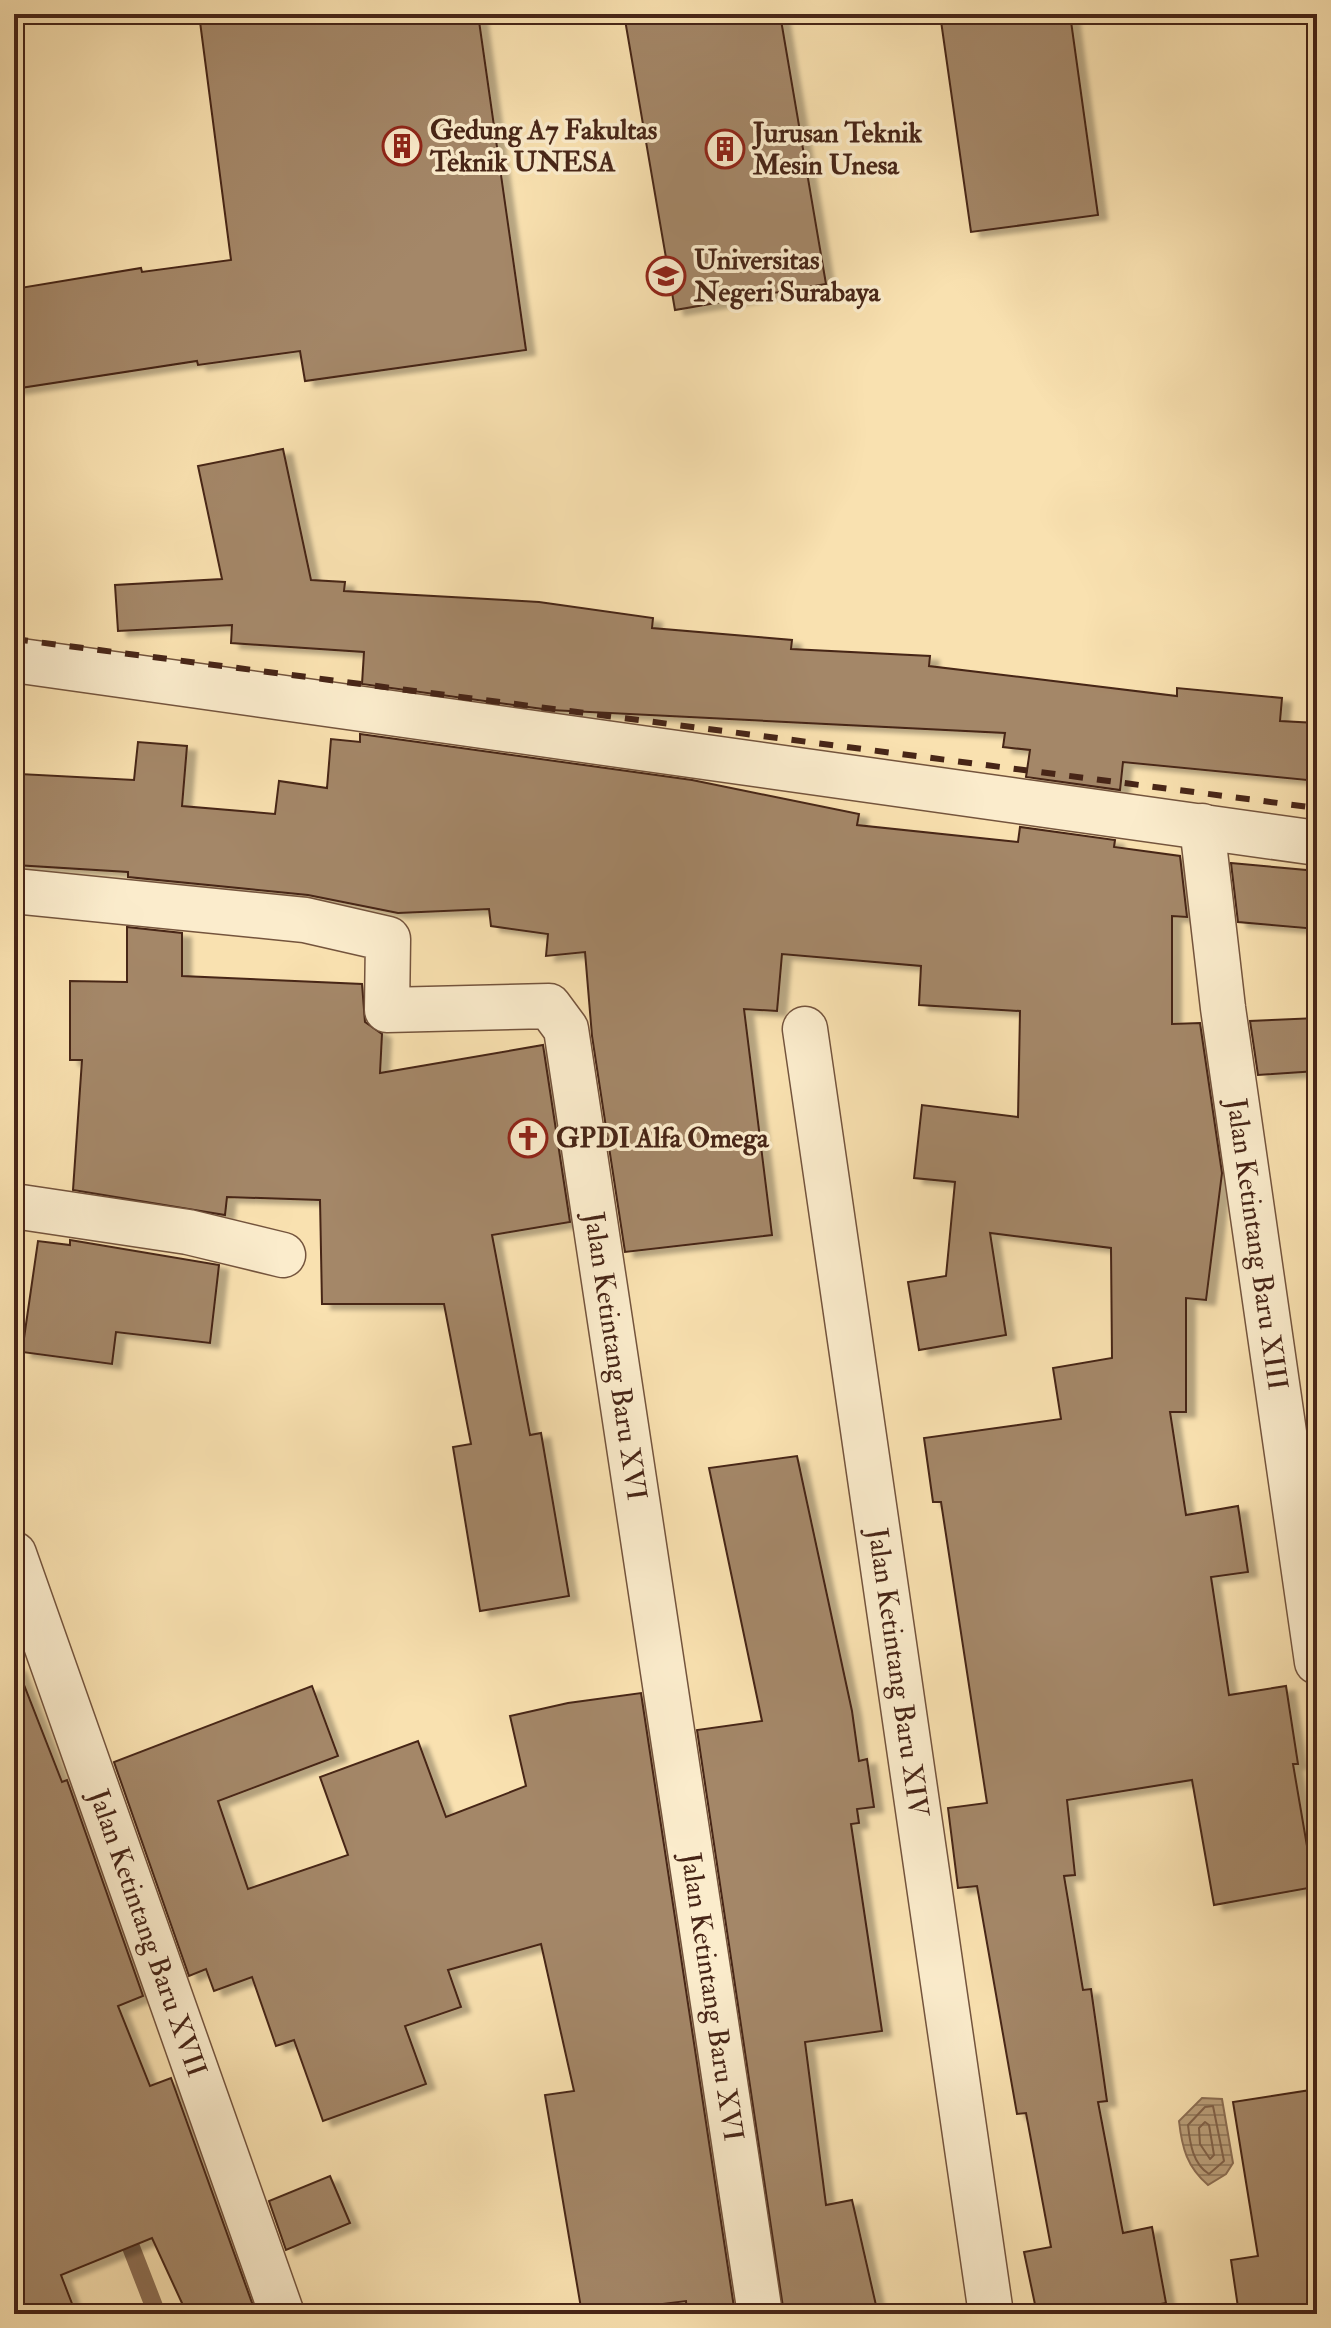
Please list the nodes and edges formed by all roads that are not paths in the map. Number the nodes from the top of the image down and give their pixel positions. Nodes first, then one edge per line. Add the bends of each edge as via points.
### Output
1 (14, 660) edge
2 (1202, 826) junction
3 (1317, 843) edge
4 (14, 891) edge
5 (805, 1029) dead end
6 (14, 1206) edge
7 (283, 1255) dead end
8 (14, 1554) edge
9 (1317, 1662) edge
10 (282, 2314) edge
11 (760, 2314) edge
12 (991, 2314) edge

1 - 2 street
2 - 3 street
2 - 9 street, Jalan Ketintang Baru XIII
4 - 11 street, Jalan Ketintang Baru XVI via 305,920 388,939 387,1010 549,1006 566,1029
5 - 12 street, Jalan Ketintang Baru XIV
6 - 7 street via 188,1232
8 - 10 street, Jalan Ketintang Baru XVII

